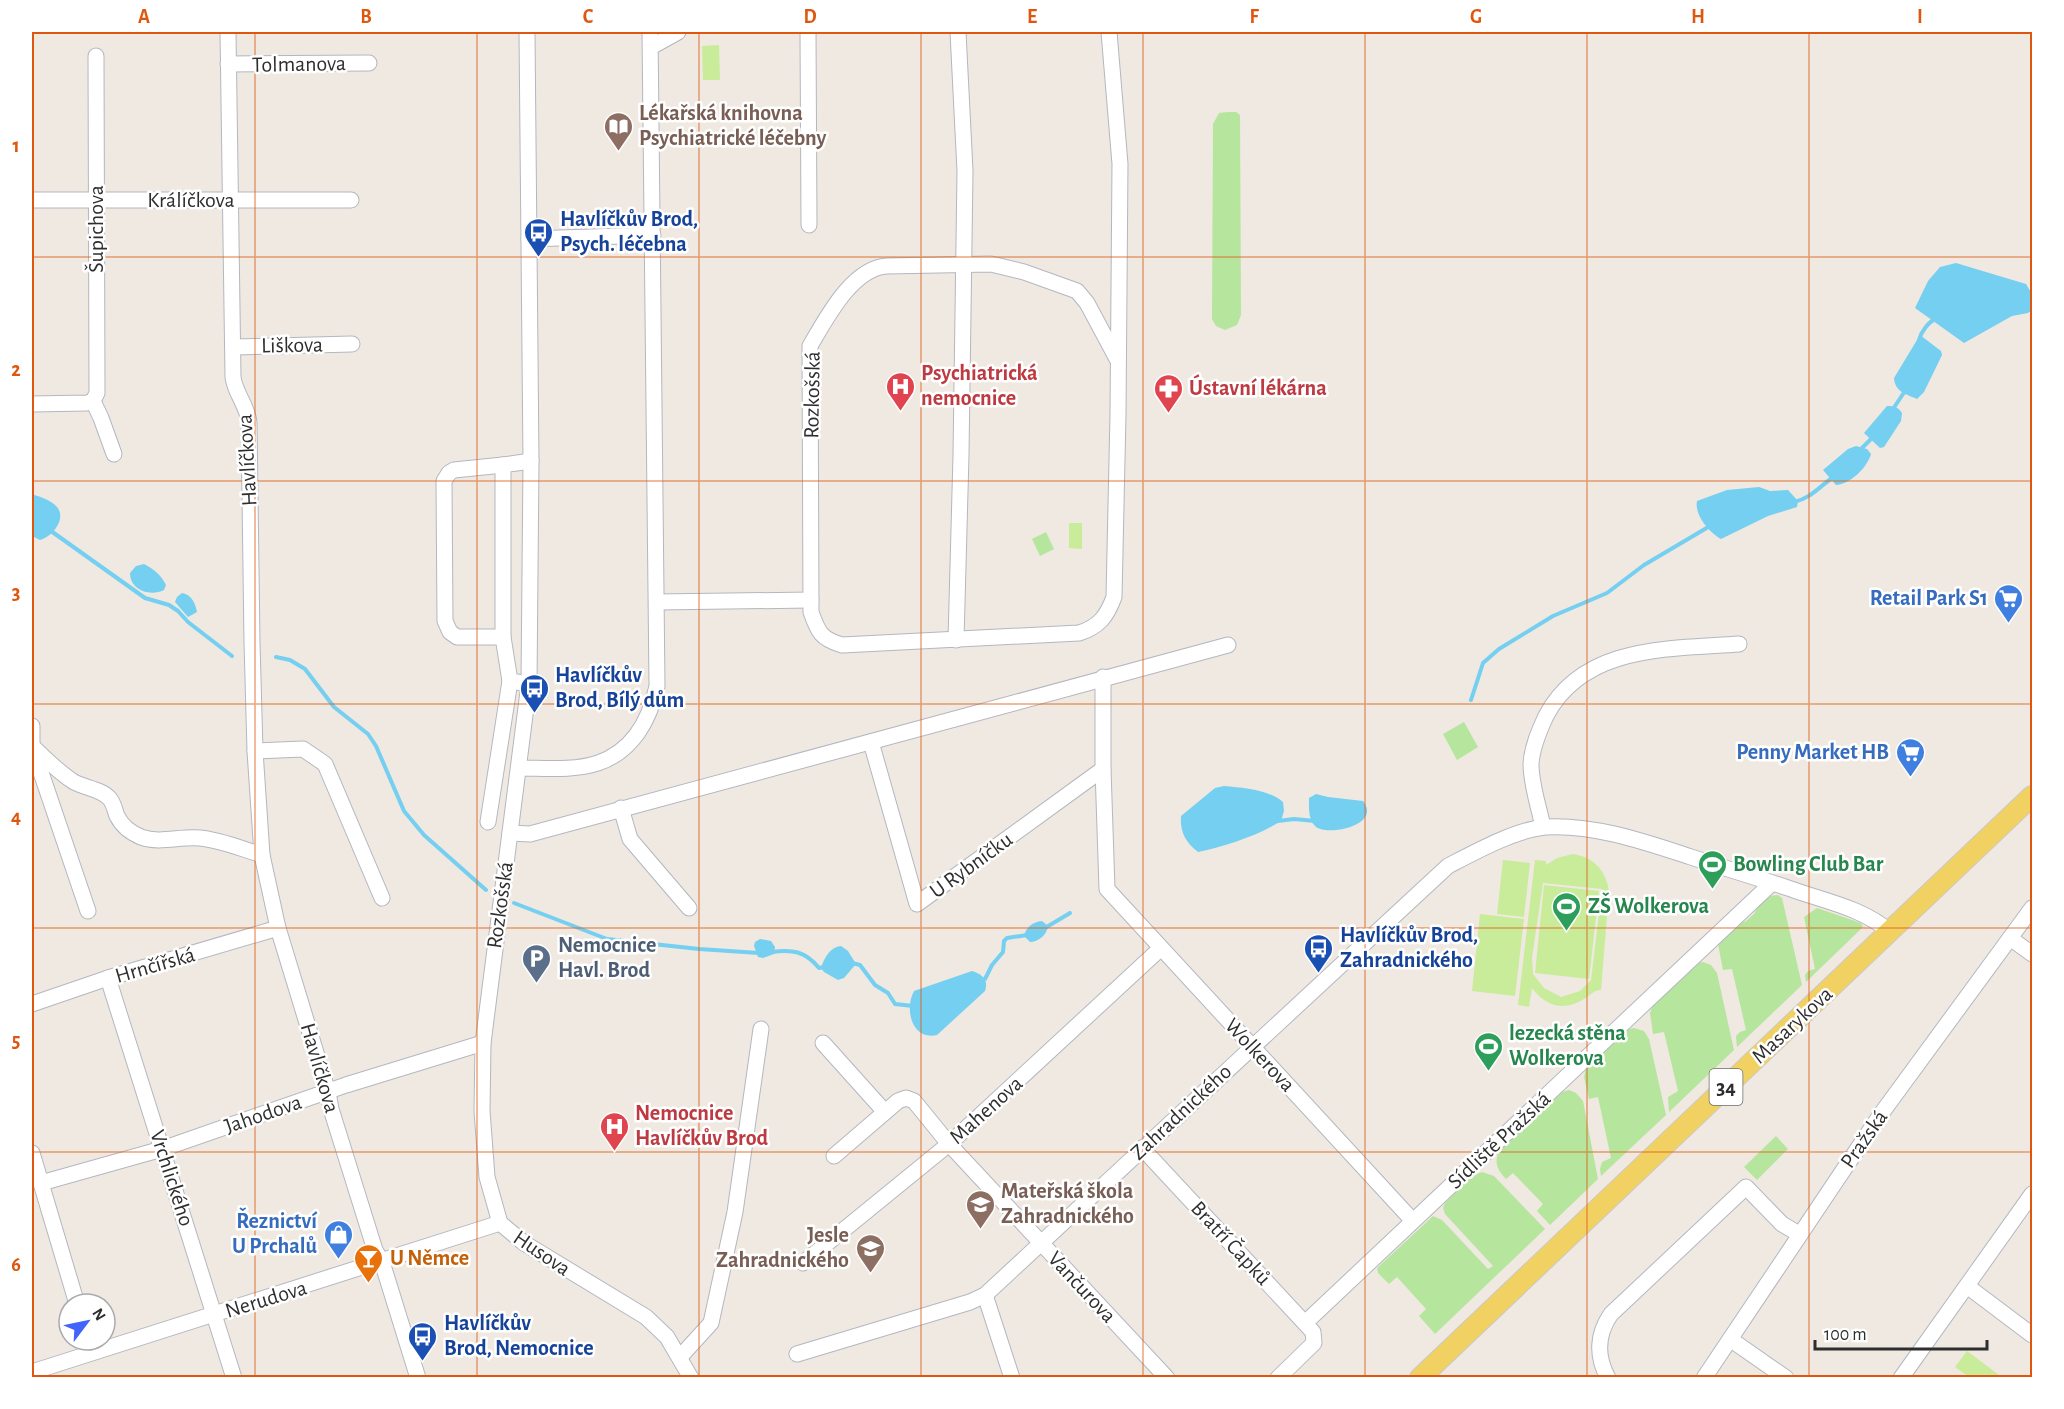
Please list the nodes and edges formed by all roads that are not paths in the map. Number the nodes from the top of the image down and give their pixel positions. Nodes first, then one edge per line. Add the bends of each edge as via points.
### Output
1 (228, 32) edge
2 (527, 32) edge
3 (678, 32) edge
4 (808, 32) edge
5 (958, 32) edge
6 (1109, 32) edge
7 (650, 39) edge
8 (96, 56) dead end
9 (369, 63) dead end
10 (228, 64) junction
11 (32, 200) edge
12 (231, 200) junction
13 (351, 200) dead end
14 (96, 201) junction
15 (809, 225) dead end
16 (653, 235) junction
17 (529, 239) junction
18 (963, 263) junction
19 (352, 344) dead end
20 (233, 347) junction
21 (1117, 359) junction
22 (93, 401) junction
23 (32, 404) edge
24 (114, 454) dead end
25 (531, 461) junction
26 (503, 465) junction
27 (811, 600) junction
28 (657, 602) junction
29 (503, 637) junction
30 (956, 640) junction
31 (1739, 644) dead end
32 (1228, 645) dead end
33 (1103, 677) junction
34 (510, 681) junction
35 (529, 684) junction
36 (32, 726) edge
37 (871, 742) junction
38 (32, 746) edge
39 (255, 751) junction
40 (519, 768) junction
41 (1103, 769) junction
42 (2032, 796) edge
43 (621, 808) junction
44 (488, 822) dead end
45 (1543, 827) junction
46 (510, 833) junction
47 (262, 855) junction
48 (1772, 883) junction
49 (382, 898) dead end
50 (689, 908) dead end
51 (2032, 908) edge
52 (88, 911) dead end
53 (278, 928) junction
54 (1890, 932) junction
55 (2010, 938) junction
56 (1161, 948) junction
57 (2032, 954) edge
58 (108, 978) junction
59 (32, 1004) edge
60 (761, 1029) dead end
61 (483, 1043) junction
62 (823, 1043) dead end
63 (1251, 1047) junction
64 (328, 1092) junction
65 (885, 1112) junction
66 (949, 1144) junction
67 (1142, 1148) junction
68 (162, 1149) junction
69 (32, 1153) edge
70 (834, 1156) dead end
71 (41, 1184) junction
72 (2032, 1194) edge
73 (1413, 1221) junction
74 (500, 1223) junction
75 (1799, 1234) junction
76 (1042, 1243) junction
77 (382, 1262) junction
78 (803, 1263) dead end
79 (1967, 1286) junction
80 (73, 1292) edge
81 (985, 1295) junction
82 (215, 1314) junction
83 (1305, 1323) junction
84 (2032, 1335) edge
85 (1730, 1339) junction
86 (117, 1340) edge
87 (78, 1352) edge
88 (796, 1354) dead end
89 (680, 1357) junction
90 (32, 1372) edge
91 (234, 1377) edge
92 (418, 1377) edge
93 (691, 1377) edge
94 (1012, 1377) edge
95 (1167, 1377) edge
96 (1278, 1377) edge
97 (1420, 1377) edge
98 (1608, 1377) edge
99 (1704, 1377) edge
100 (1786, 1377) edge
101 (1901, 1377) edge

1 - 10 street, Havlíčkova
2 - 17 street, Rozkošská
3 - 7 street
4 - 15 street
5 - 18 street via 965,171
6 - 21 street, Rozkošská via 1120,164
7 - 16 street
8 - 14 street, Šupichova
9 - 10 street, Tolmanova
10 - 12 street, Havlíčkova
11 - 14 street, Králíčkova
12 - 13 street, Králíčkova
12 - 14 street, Králíčkova
12 - 20 street, Havlíčkova
14 - 22 street, Šupichova via 98,393
16 - 17 street
16 - 28 street
17 - 25 street, Rozkošská
18 - 21 street, Rozkošská via 1002,266 1077,291
18 - 27 street, Rozkošská via 876,267 858,279 830,312 810,346
18 - 30 street
19 - 20 street, Liškova
20 - 39 street, Havlíčkova via 234,382 246,405 249,423
21 - 30 street, Rozkošská via 1114,597 1110,609 1096,626 1079,633
22 - 23 street
22 - 24 street
25 - 26 street
25 - 35 street, Rozkošská
26 - 29 street
26 - 29 street via 454,470 444,481 447,627 457,636
27 - 28 street
27 - 30 street, Rozkošská via 817,629 827,641 842,645
28 - 40 street via 657,686 652,708 638,733 598,763 572,768
29 - 34 street
31 - 45 street via 1619,657 1594,667 1563,691 1543,722 1532,761
32 - 33 street
33 - 37 street
33 - 41 street
34 - 35 street
34 - 44 street
35 - 40 street, Rozkošská
36 - 38 street
37 - 41 street, U Rybníčku via 917,904
37 - 43 street
38 - 47 street via 73,781 103,793 112,801 127,830 141,837 198,837
38 - 52 street
39 - 47 street, Havlíčkova
39 - 49 street via 303,749 326,764
40 - 46 street, Rozkošská
41 - 56 street, Wolkerova via 1107,889
42 - 54 main road, Masarykova / 34
43 - 46 street via 530,834
43 - 50 street via 630,839
45 - 48 street, Zahradnického via 1610,834
45 - 63 street, Zahradnického via 1501,840 1448,866
46 - 61 street, Rozkošská
47 - 53 street, Havlíčkova
48 - 54 street, Zahradnického via 1865,915
48 - 73 street, Sídliště Pražská
51 - 55 street, Pražská
53 - 58 street, Hrnčířská
53 - 64 street, Havlíčkova
54 - 97 main road, Masarykova / 34
55 - 57 street
55 - 75 street, Pražská
56 - 63 street, Wolkerova
56 - 66 street, Mahenova
58 - 59 street, Hrnčířská
58 - 68 street, Vrchlického
60 - 89 street via 735,1212 711,1323
61 - 64 street, Jahodova
61 - 74 street, Husova via 482,1111 487,1177
62 - 65 street
63 - 67 street, Zahradnického
63 - 73 street, Wolkerova
64 - 68 street, Jahodova
64 - 77 street, Havlíčkova via 375,1250
65 - 66 street, Vančurova via 906,1098 914,1101
65 - 70 street
66 - 76 street, Vančurova
66 - 78 street, Mahenova
67 - 76 street, Zahradnického
67 - 83 street, Bratří Čapků
68 - 71 street, Jahodova
68 - 82 street, Vrchlického
69 - 71 street
71 - 80 street
72 - 79 street
73 - 83 street, Sídliště Pražská
74 - 77 street, Nerudova
74 - 89 street, Husova via 524,1243 646,1317 667,1337
75 - 85 street, Pražská
75 - 98 street via 1782,1224 1746,1187 1611,1314 1600,1342
76 - 81 street, Zahradnického
76 - 95 street, Vančurova
77 - 82 street, Nerudova
77 - 92 street, Havlíčkova
79 - 84 street
79 - 101 street
81 - 88 street, Zahradnického
81 - 94 street
82 - 86 street, Nerudova
82 - 91 street, Vrchlického
83 - 96 street, Bratří Čapků via 1316,1340
85 - 99 street, Pražská
85 - 100 street
87 - 90 street, Nerudova
89 - 93 street, Husova

